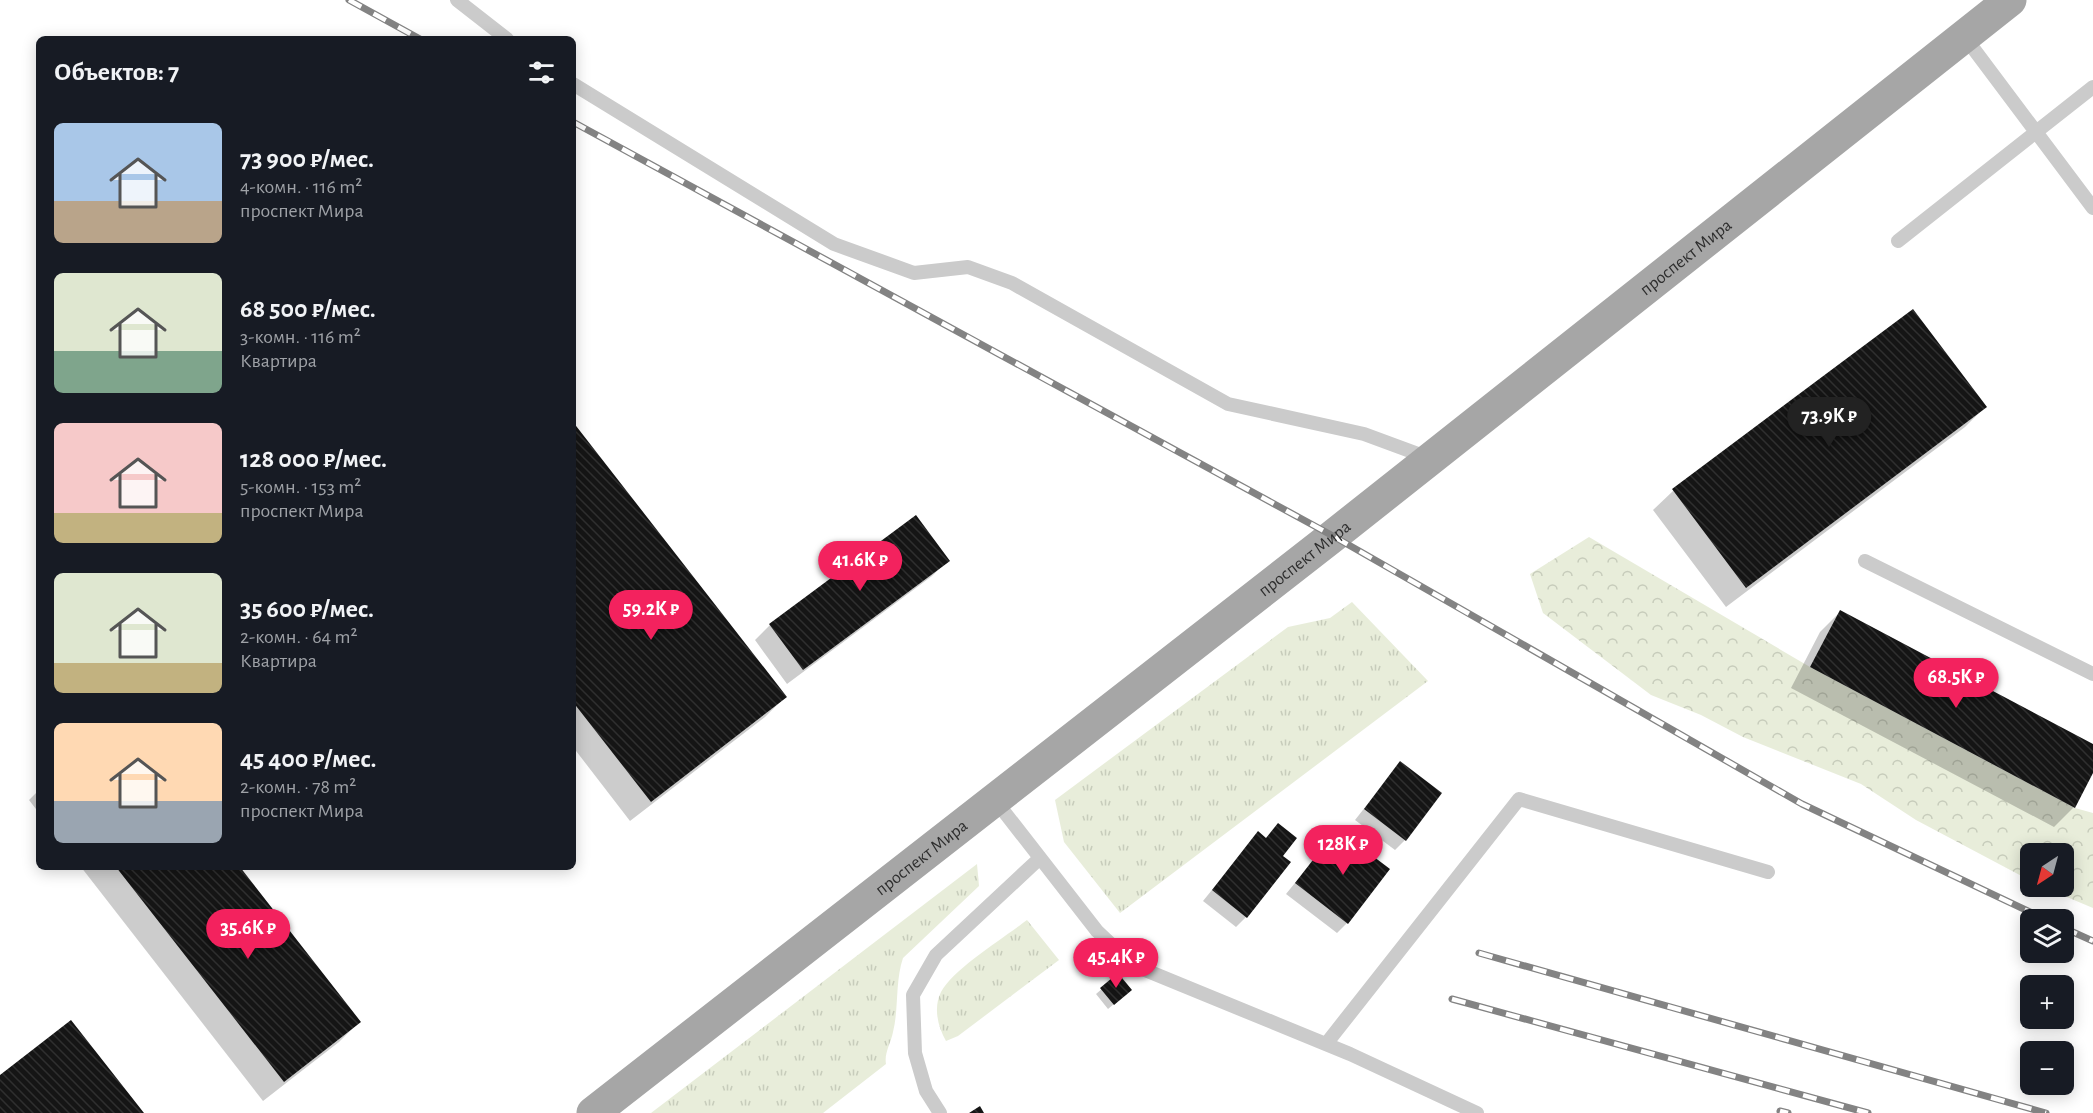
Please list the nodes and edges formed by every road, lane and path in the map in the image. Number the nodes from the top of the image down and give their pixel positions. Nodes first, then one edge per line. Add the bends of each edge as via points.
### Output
1 (457, 0) edge
2 (2010, 0) edge
3 (503, 36) edge
4 (1964, 36) junction
5 (576, 86) edge
6 (2093, 87) edge
7 (2036, 132) junction
8 (2093, 208) edge
9 (1898, 241) dead end
10 (1431, 459) junction
11 (1865, 561) dead end
12 (2093, 674) edge
13 (995, 800) junction
14 (1040, 858) junction
15 (1768, 872) dead end
16 (1326, 1044) junction
17 (593, 1113) edge
18 (940, 1113) edge
19 (1478, 1113) edge

1 - 3 lane
2 - 4 main road, проспект Мира
4 - 7 lane
4 - 10 main road, проспект Мира
5 - 10 lane via 834,243 914,273 968,267 1001,279 1228,404 1364,434
6 - 7 lane
7 - 8 lane
7 - 9 lane
10 - 13 main road, проспект Мира
11 - 12 lane
13 - 14 lane
13 - 17 main road, проспект Мира
14 - 16 lane via 1097,931 1133,965
14 - 18 lane via 936,955 913,995 915,1053 926,1091
15 - 16 lane via 1519,799
16 - 19 lane

